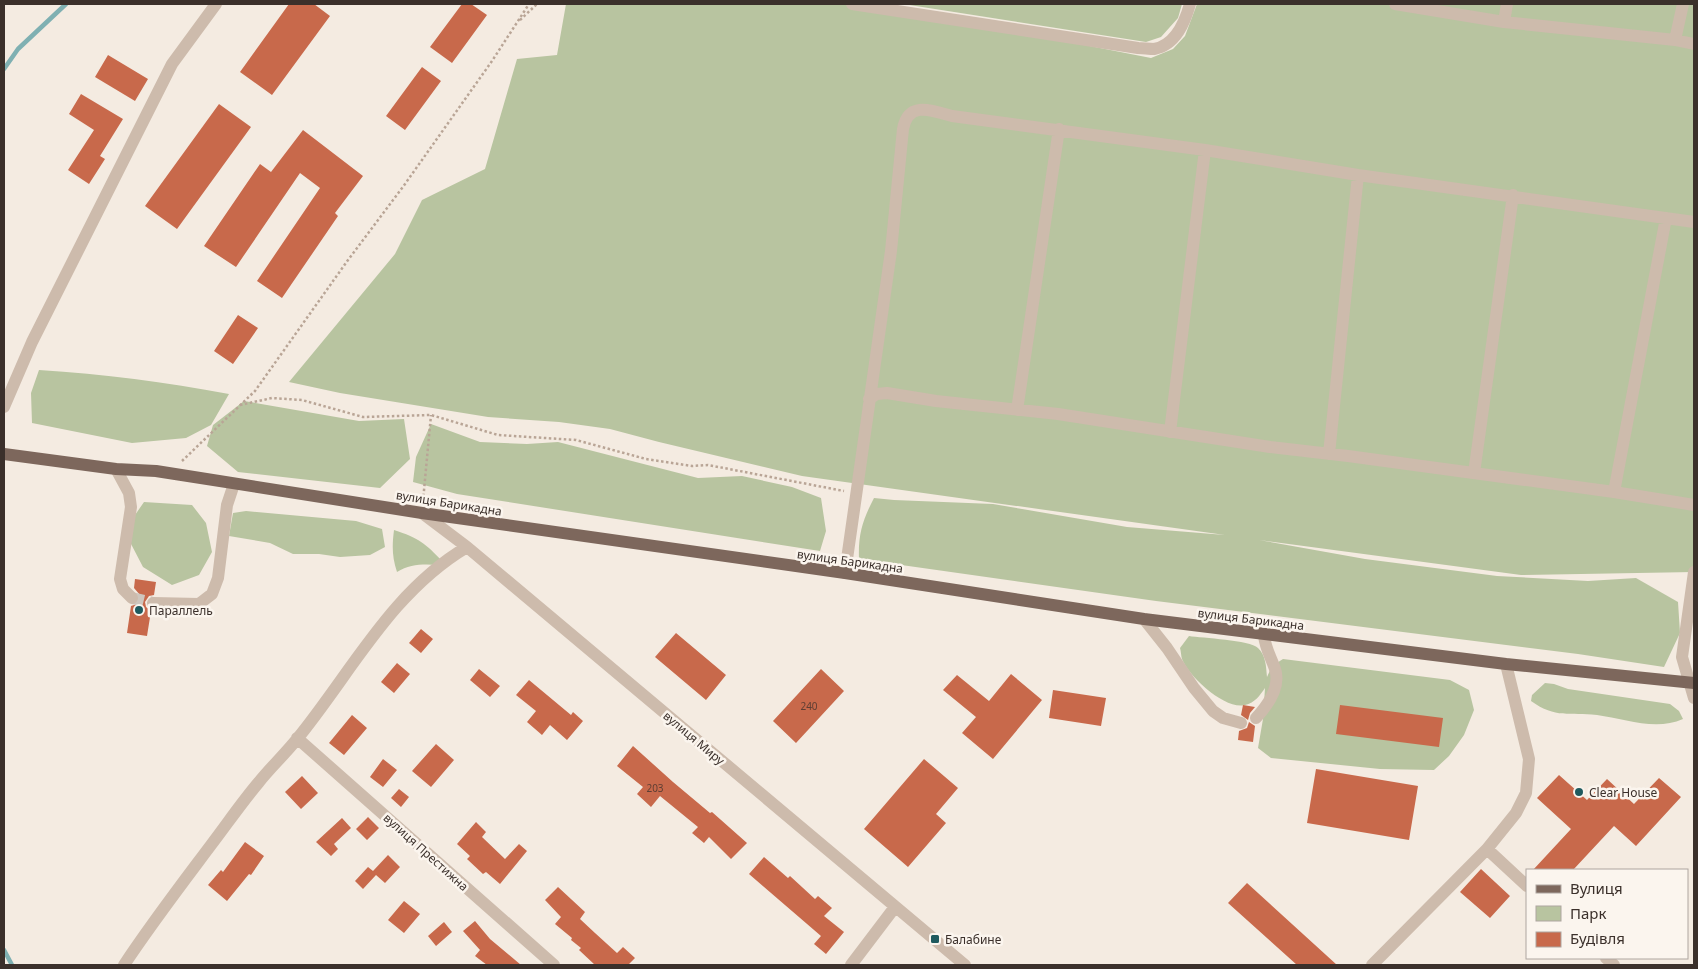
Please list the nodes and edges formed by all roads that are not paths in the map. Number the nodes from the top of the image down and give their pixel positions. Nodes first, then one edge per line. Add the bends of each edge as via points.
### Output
1 (216, 4) edge
2 (852, 4) edge
3 (1190, 4) edge
4 (1395, 4) edge
5 (1506, 4) edge
6 (1683, 4) edge
7 (1504, 22) junction
8 (1675, 40) junction
9 (1694, 44) edge
10 (1058, 129) junction
11 (1205, 150) junction
12 (1358, 175) junction
13 (1513, 195) junction
14 (1666, 218) junction
15 (1694, 222) edge
16 (869, 399) junction
17 (4, 407) edge
18 (1017, 410) junction
19 (1170, 432) junction
20 (4, 454) edge
21 (1329, 454) junction
22 (116, 469) junction
23 (1474, 473) junction
24 (234, 484) junction
25 (1614, 492) junction
26 (1694, 505) edge
27 (422, 512) junction
28 (467, 547) junction
29 (1694, 572) edge
30 (845, 573) junction
31 (132, 598) dead end
32 (153, 603) tunnel mouth
33 (1144, 619) junction
34 (1264, 635) junction
35 (1506, 664) junction
36 (1692, 683) edge
37 (1694, 698) edge
38 (1256, 718) dead end
39 (1240, 723) dead end
40 (298, 738) junction
41 (1486, 849) junction
42 (1526, 885) edge
43 (895, 906) junction
44 (124, 965) edge
45 (554, 965) edge
46 (851, 965) edge
47 (965, 965) edge
48 (1372, 965) edge

1 - 17 street via 172,64 36,334
2 - 3 street via 1156,49 1179,32
4 - 7 street
5 - 7 street
6 - 8 street
7 - 8 street
8 - 9 street
10 - 11 street
10 - 16 street via 919,109 905,120 891,251
10 - 18 street
11 - 12 street
11 - 19 street
12 - 13 street
12 - 21 street
13 - 14 street
13 - 23 street
14 - 15 street
14 - 25 street
16 - 18 street via 887,393
16 - 30 street
18 - 19 street
19 - 21 street
20 - 22 main road, вулиця Барикадна
21 - 23 street
22 - 24 main road, вулиця Барикадна via 156,471
22 - 31 street via 129,493 131,507 120,579 123,589
23 - 25 street
24 - 27 main road, вулиця Барикадна
24 - 32 street via 218,578 212,594 198,604
25 - 26 street
27 - 28 street, вулиця Миру
27 - 30 main road, вулиця Барикадна
28 - 40 street via 425,576 403,598
28 - 43 street, вулиця Миру
29 - 36 street via 1682,657
30 - 33 main road, вулиця Барикадна
33 - 34 main road, вулиця Барикадна
33 - 39 street via 1213,711
34 - 35 main road, вулиця Барикадна
34 - 38 street via 1264,644 1276,671 1275,687 1267,706
35 - 36 main road, вулиця Барикадна
35 - 41 street via 1529,759 1529,773 1526,793 1516,813
36 - 37 street
40 - 44 street via 258,783
40 - 45 street, вулиця Престижна
41 - 42 street
41 - 48 street
43 - 46 street
43 - 47 street, вулиця Миру

